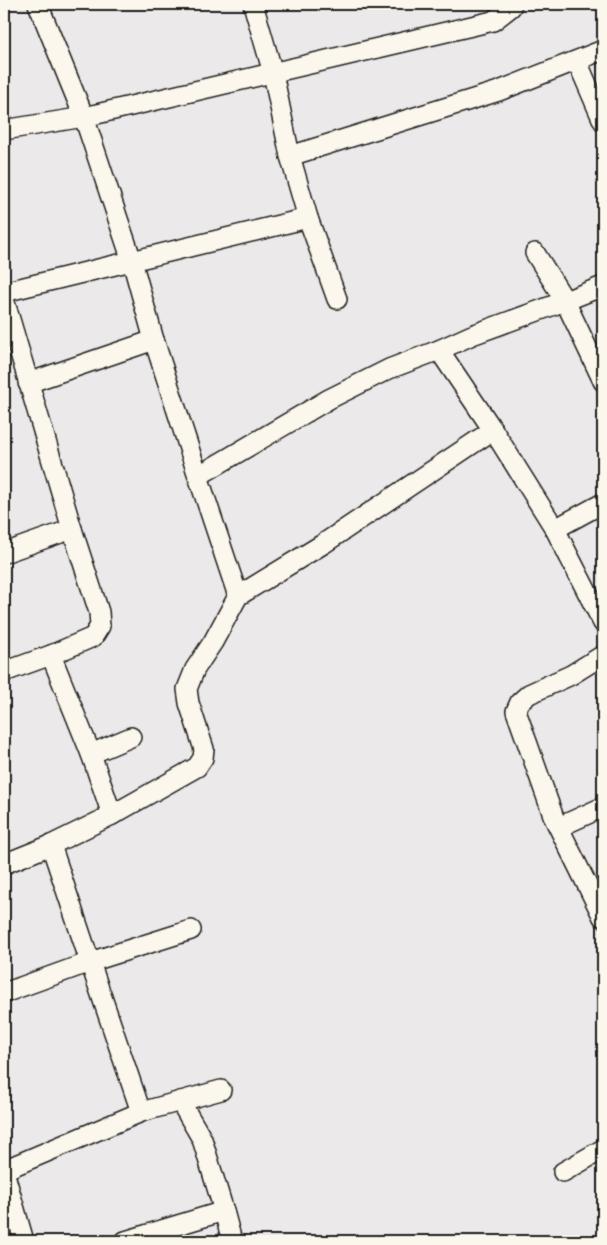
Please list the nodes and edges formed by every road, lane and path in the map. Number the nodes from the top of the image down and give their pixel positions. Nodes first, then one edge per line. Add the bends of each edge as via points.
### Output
1 (38, 4) edge
2 (253, 4) edge
3 (512, 4) edge
4 (603, 50) edge
5 (577, 61) junction
6 (273, 72) junction
7 (84, 117) junction
8 (603, 121) edge
9 (4, 130) edge
10 (290, 156) junction
11 (308, 218) junction
12 (535, 253) dead end
13 (132, 261) junction
14 (603, 286) edge
15 (4, 292) edge
16 (4, 299) edge
17 (337, 299) dead end
18 (565, 301) junction
19 (154, 340) junction
20 (440, 350) junction
21 (603, 381) edge
22 (28, 382) junction
23 (493, 430) junction
24 (198, 476) junction
25 (603, 503) edge
26 (72, 529) junction
27 (555, 529) junction
28 (4, 553) edge
29 (238, 596) junction
30 (603, 623) edge
31 (51, 655) junction
32 (603, 655) edge
33 (4, 672) edge
34 (131, 737) dead end
35 (91, 754) junction
36 (603, 807) edge
37 (112, 815) junction
38 (559, 827) junction
39 (51, 844) junction
40 (4, 864) edge
41 (603, 917) edge
42 (191, 930) dead end
43 (90, 962) junction
44 (4, 993) edge
45 (221, 1090) dead end
46 (180, 1101) junction
47 (142, 1112) junction
48 (603, 1149) edge
49 (4, 1171) edge
50 (564, 1172) dead end
51 (224, 1211) junction
52 (24, 1241) edge
53 (125, 1241) edge
54 (232, 1241) edge

1 - 7 street
2 - 6 street
3 - 6 street via 493,20
4 - 5 street
5 - 8 street
5 - 10 street via 499,91
6 - 7 street
6 - 10 street
7 - 9 street
7 - 13 street
10 - 11 street
11 - 13 street
11 - 17 street
12 - 18 street
13 - 15 street
13 - 19 street
14 - 18 street
16 - 22 street
18 - 20 street
18 - 21 street
19 - 22 street
19 - 24 street
20 - 23 street
20 - 24 street via 390,369 329,399
22 - 26 street
23 - 27 street
23 - 29 street via 323,544
24 - 29 street
25 - 27 street
26 - 28 street
26 - 31 street via 99,612 100,626 92,637
27 - 30 street
29 - 37 street via 195,669 187,689 204,749 203,758 197,767
31 - 33 street
31 - 35 street
32 - 38 street via 571,675 529,694 516,711
34 - 35 street
35 - 37 street
36 - 38 street
37 - 39 street
38 - 41 street
39 - 40 street
39 - 43 street
42 - 43 street
43 - 44 street
43 - 47 street
45 - 46 street
46 - 47 street
46 - 51 street via 202,1139
47 - 49 street
48 - 50 street
49 - 52 street
51 - 53 street
51 - 54 street

